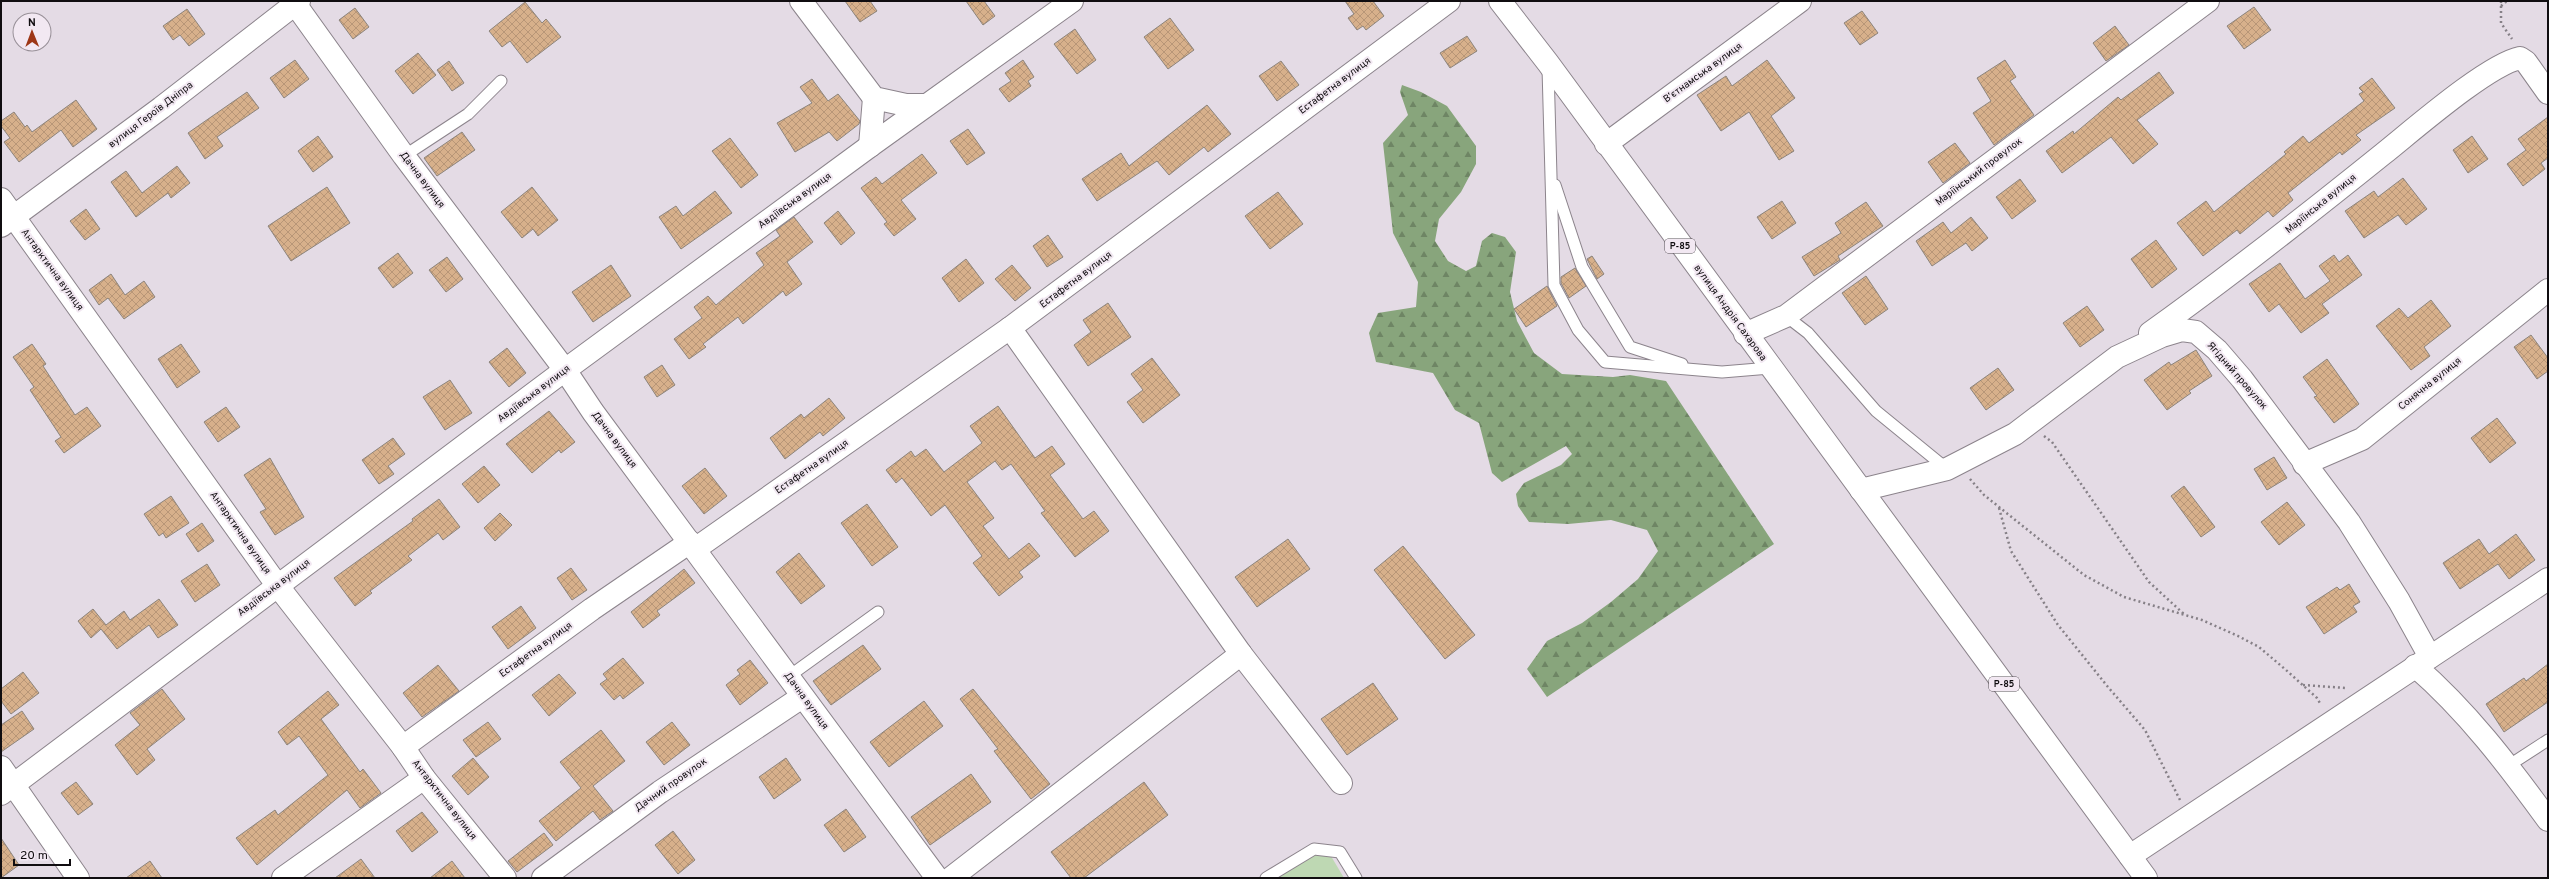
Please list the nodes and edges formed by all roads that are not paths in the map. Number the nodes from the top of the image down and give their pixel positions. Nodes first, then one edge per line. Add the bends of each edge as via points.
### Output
1 (801, 1) edge
2 (1072, 1) edge
3 (1449, 1) edge
4 (1500, 1) edge
5 (1800, 1) edge
6 (2208, 1) edge
7 (296, 2) edge
8 (1548, 63) junction
9 (501, 81) dead end
10 (2548, 93) edge
11 (874, 98) junction
12 (926, 105) junction
13 (1606, 144) junction
14 (870, 146) junction
15 (404, 156) junction
16 (1551, 172) junction
17 (1, 199) edge
18 (7, 221) edge
19 (2548, 290) edge
20 (1786, 316) junction
21 (1010, 328) junction
22 (1745, 334) junction
23 (2117, 357) junction
24 (1770, 368) junction
25 (565, 370) junction
26 (1722, 372) junction
27 (2304, 464) junction
28 (1952, 466) junction
29 (1861, 490) junction
30 (693, 545) junction
31 (2548, 579) edge
32 (277, 585) junction
33 (878, 612) dead end
34 (1241, 654) junction
35 (2423, 662) junction
36 (788, 677) junction
37 (802, 697) junction
38 (2548, 740) edge
39 (403, 747) junction
40 (2508, 766) junction
41 (1, 767) edge
42 (424, 778) junction
43 (1341, 783) dead end
44 (7, 789) edge
45 (2548, 820) edge
46 (2130, 856) junction
47 (936, 877) edge
48 (78, 878) edge
49 (283, 878) edge
50 (506, 878) edge
51 (543, 878) edge
52 (1266, 878) edge
53 (1356, 878) edge
54 (2146, 878) edge

1 - 11 street via 854,75
2 - 12 street, Авдіївська вулиця
3 - 21 street, Естафетна вулиця
4 - 8 street, вулиця Андрія Сахарова / Р-85
5 - 13 street, Вʼєтнамська вулиця
6 - 20 street, Маріїнський провулок
7 - 15 street, Дачна вулиця
7 - 18 street, вулиця Героїв Дніпра via 161,108
8 - 13 street, вулиця Андрія Сахарова / Р-85
8 - 16 lane
9 - 15 lane via 468,114
10 - 23 street, Маріїнська вулиця via 2526,62 2520,58 2489,73 2423,122 2250,261
11 - 12 street via 906,105
11 - 14 street
12 - 14 street, Авдіївська вулиця
13 - 22 street, вулиця Андрія Сахарова / Р-85
14 - 25 street, Авдіївська вулиця
15 - 25 street, Дачна вулиця
16 - 26 lane via 1582,267 1630,347 1681,364
16 - 26 lane via 1554,285 1578,330 1605,362
17 - 18 street, Антарктична вулиця
18 - 32 street, Антарктична вулиця
19 - 27 street, Сонячна вулиця via 2362,439
20 - 22 street, Маріїнський провулок
20 - 28 lane via 1808,333 1876,411
21 - 30 street, Естафетна вулиця
21 - 34 street
22 - 24 street, вулиця Андрія Сахарова / Р-85
23 - 27 street, Ягідний провулок via 2162,336 2182,330 2196,332 2217,350 2242,379 2283,431
23 - 28 street, Ягідний провулок via 2015,434
24 - 26 lane
24 - 29 street, вулиця Андрія Сахарова / Р-85
25 - 30 street, Дачна вулиця via 593,412
25 - 32 street, Авдіївська вулиця
27 - 35 street, Ягідний провулок via 2348,522 2399,601
28 - 29 street, Ягідний провулок
29 - 46 street, Р-85
30 - 36 street, Дачна вулиця
30 - 39 street, Естафетна вулиця via 592,609
31 - 35 street
32 - 39 street, Антарктична вулиця
32 - 44 street, Авдіївська вулиця
33 - 36 lane
34 - 43 street
34 - 47 street
35 - 40 street via 2444,691
35 - 46 street via 2190,819
36 - 37 street, Дачна вулиця
37 - 47 street, Дачна вулиця
37 - 51 street, Дачний провулок via 660,792
38 - 40 lane
39 - 42 street, Антарктична вулиця
40 - 45 street
41 - 44 street
42 - 49 street
42 - 50 street, Антарктична вулиця
44 - 48 street
46 - 54 street, Р-85
52 - 53 lane via 1314,849 1340,852

